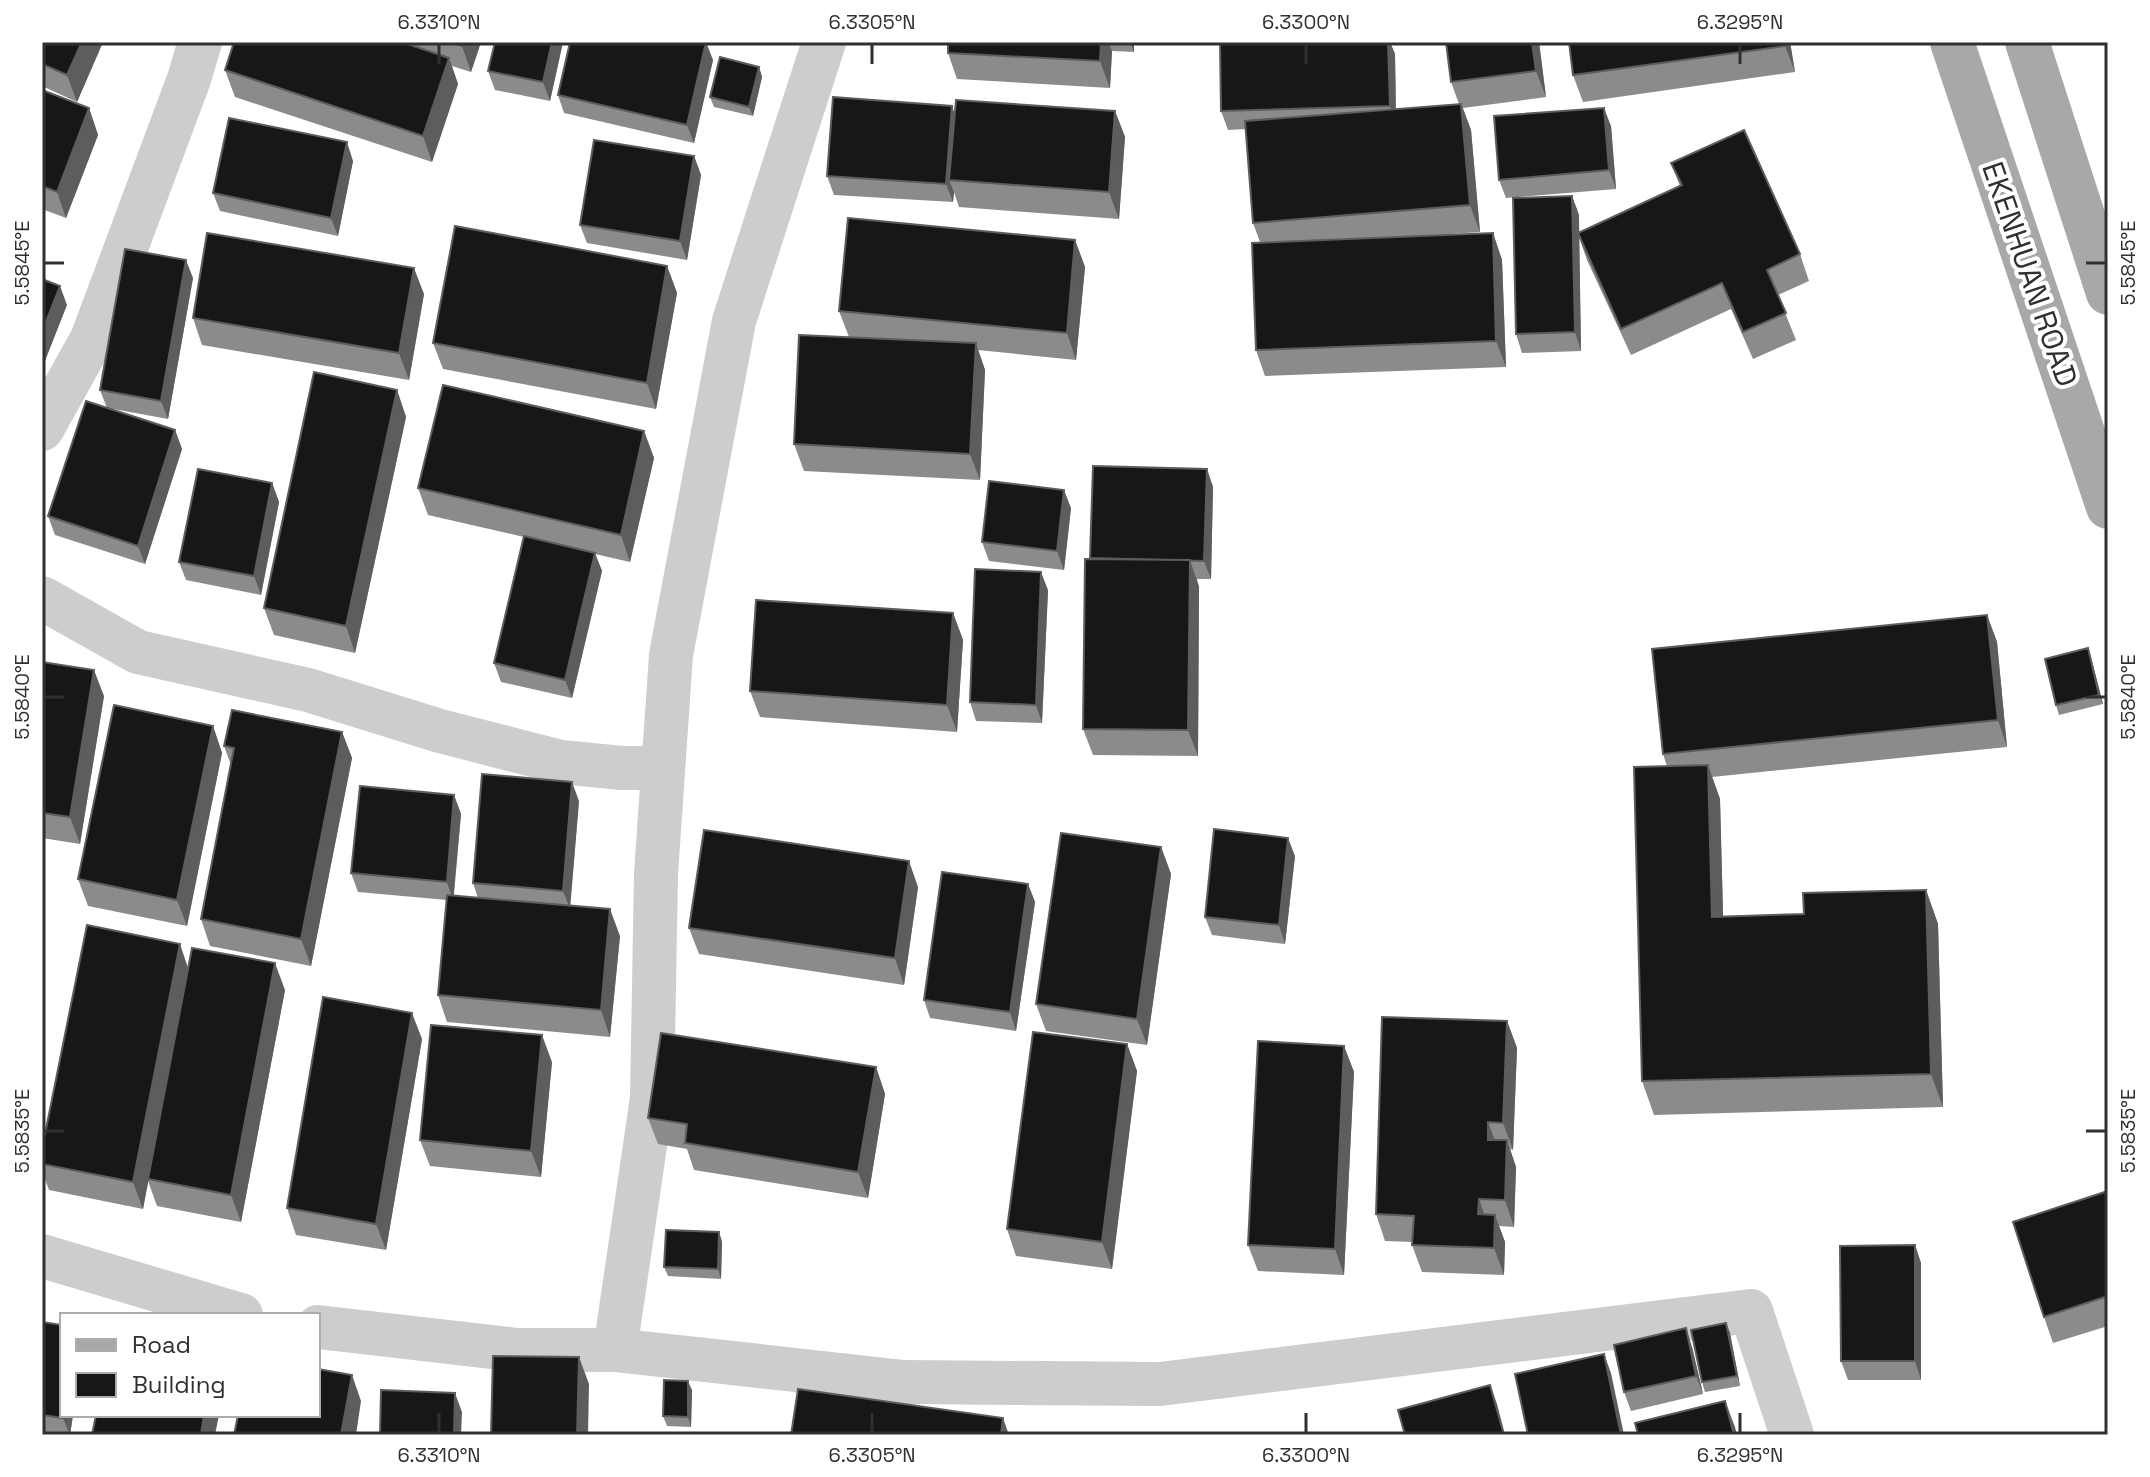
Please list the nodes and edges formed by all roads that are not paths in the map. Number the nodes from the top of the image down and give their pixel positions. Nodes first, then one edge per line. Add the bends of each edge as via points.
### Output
1 (200, 42) edge
2 (824, 42) edge
3 (1952, 42) edge
4 (2027, 42) edge
5 (2108, 293) edge
6 (42, 429) edge
7 (2108, 507) edge
8 (42, 598) edge
9 (663, 768) junction
10 (42, 1256) edge
11 (234, 1313) edge
12 (320, 1327) edge
13 (615, 1350) junction
14 (1792, 1435) edge

1 - 6 street via 92,339
2 - 9 street via 734,321 671,655
3 - 7 main road, EKENHUAN ROAD
4 - 5 main road
8 - 9 street via 138,652 308,690 561,762
9 - 13 street via 652,1098
10 - 11 street
12 - 13 street via 518,1350
13 - 14 street via 904,1382 1160,1384 1751,1311

